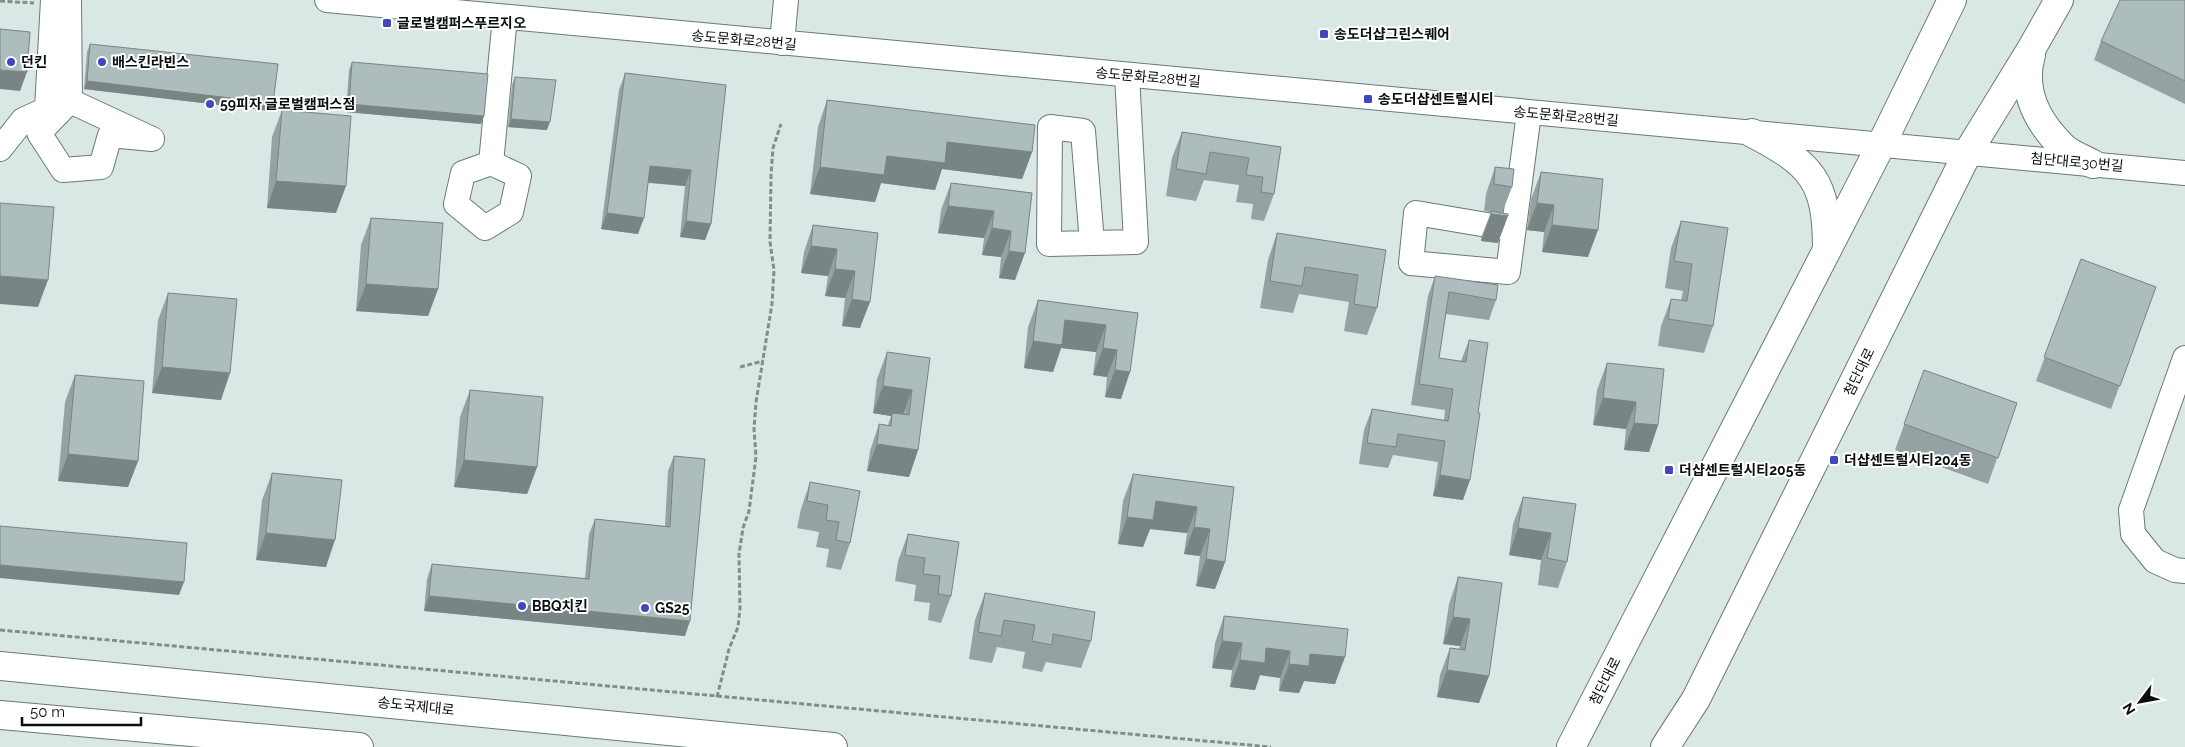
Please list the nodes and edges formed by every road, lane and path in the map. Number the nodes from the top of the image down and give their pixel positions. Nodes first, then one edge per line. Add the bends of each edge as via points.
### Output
1 (69, 0) edge
2 (327, 0) edge
3 (786, 0) edge
4 (1952, 0) edge
5 (2059, 0) edge
6 (0, 1) edge
7 (45, 2) edge
8 (505, 17) junction
9 (782, 43) junction
10 (2033, 46) junction
11 (1127, 75) junction
12 (70, 101) dead end
13 (1529, 113) junction
14 (781, 124) dead end
15 (1752, 133) junction
16 (1881, 145) junction
17 (0, 149) edge
18 (1968, 152) junction
19 (491, 163) dead end
20 (2094, 164) junction
21 (2185, 173) edge
22 (1505, 228) dead end
23 (1092, 243) junction
24 (1828, 249) junction
25 (2185, 358) edge
26 (763, 361) junction
27 (740, 367) dead end
28 (2185, 571) edge
29 (0, 630) edge
30 (0, 666) edge
31 (717, 697) junction
32 (1696, 699) junction
33 (0, 716) edge
34 (359, 747) edge
35 (833, 747) edge
36 (1272, 747) edge
37 (1571, 747) edge
38 (1665, 747) edge
39 (1688, 747) edge

1 - 12 street
2 - 8 street, 송도문화로28번길
3 - 9 street
4 - 16 main road, 첨단대로
5 - 10 main road, 첨단대로
6 - 7 path
7 - 17 street via 47,109 22,120
8 - 9 street, 송도문화로28번길
8 - 19 street
9 - 11 street, 송도문화로28번길
10 - 18 main road, 첨단대로
10 - 20 main road via 2027,70 2028,91 2042,121 2064,148
11 - 13 street, 송도문화로28번길
11 - 23 street via 1136,242
13 - 15 street, 송도문화로28번길
13 - 22 street via 1508,272 1411,263 1416,213
14 - 26 path via 773,148 770,242 774,270
15 - 16 street, 송도문화로28번길
15 - 24 main road via 1784,150 1807,169 1821,193
16 - 18 street, 송도문화로28번길
16 - 24 main road, 첨단대로
18 - 20 street, 첨단대로30번길
18 - 32 main road, 첨단대로
20 - 21 street, 첨단대로30번길
23 - 23 street via 1049,244 1050,127 1083,131
24 - 37 main road, 첨단대로
25 - 28 street via 2131,510 2133,534 2155,561
26 - 27 path
26 - 31 path via 754,429 756,457 739,554 738,627
29 - 31 path
30 - 35 main road, 송도국제대로
31 - 36 path
32 - 38 main road, 첨단대로
32 - 39 main road via 1687,736
33 - 34 main road

